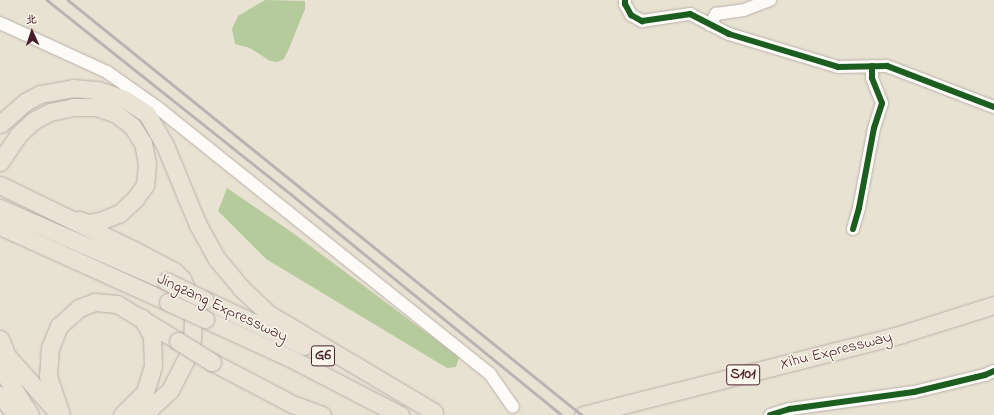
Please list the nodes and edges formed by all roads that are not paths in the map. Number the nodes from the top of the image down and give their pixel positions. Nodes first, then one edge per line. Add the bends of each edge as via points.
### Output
1 (625, 0) edge
2 (770, 0) edge
3 (0, 23) edge
4 (710, 25) junction
5 (872, 66) junction
6 (994, 107) edge
7 (0, 124) edge
8 (0, 137) edge
9 (0, 162) edge
10 (5, 187) edge
11 (189, 205) junction
12 (60, 214) junction
13 (5, 219) edge
14 (853, 229) dead end
15 (994, 305) edge
16 (994, 317) edge
17 (142, 318) junction
18 (0, 339) edge
19 (903, 339) junction
20 (0, 367) edge
21 (994, 371) edge
22 (0, 395) edge
23 (513, 407) dead end
24 (437, 414) edge
25 (16, 415) edge
26 (30, 415) edge
27 (60, 415) edge
28 (122, 415) edge
29 (143, 415) edge
30 (322, 415) edge
31 (400, 415) edge
32 (583, 415) edge
33 (627, 415) edge
34 (770, 415) edge

1 - 4 street via 631,14 642,21 690,14
2 - 4 street via 744,10 716,14
3 - 23 street via 107,72 158,108 490,374
4 - 5 street via 729,34 838,67
5 - 6 street via 887,66
5 - 14 street via 872,78 882,102 874,128
7 - 11 highway via 25,102 40,94 73,88 98,90 124,99 146,114 164,143
8 - 11 highway via 29,108 58,101 93,100 128,114 149,135 168,173
9 - 12 highway via 18,135 33,121 50,112 73,107 96,107 116,114 132,126 143,143 147,163 144,185 135,199 120,213 100,221 87,222
10 - 12 highway
11 - 24 highway via 216,259 241,288 269,314
12 - 29 highway via 174,271 182,279 193,320 188,355 170,390
13 - 24 highway, Jingzang Expressway / G6, bridge via 166,281
13 - 31 highway, Jingzang Expressway / G6, bridge via 168,302 292,359
15 - 19 highway, Xihu Expressway / S101
16 - 19 highway, Xihu Expressway / S101
17 - 27 highway via 117,304 95,302 79,308 59,326 50,348 48,376
17 - 28 highway via 152,336 153,366 145,392
17 - 30 highway, bridge via 212,362 292,404
18 - 27 highway via 7,356
19 - 32 highway, Xihu Expressway / S101
19 - 33 highway, Xihu Expressway / S101
20 - 26 highway
21 - 34 street via 914,392 790,409
22 - 25 highway

